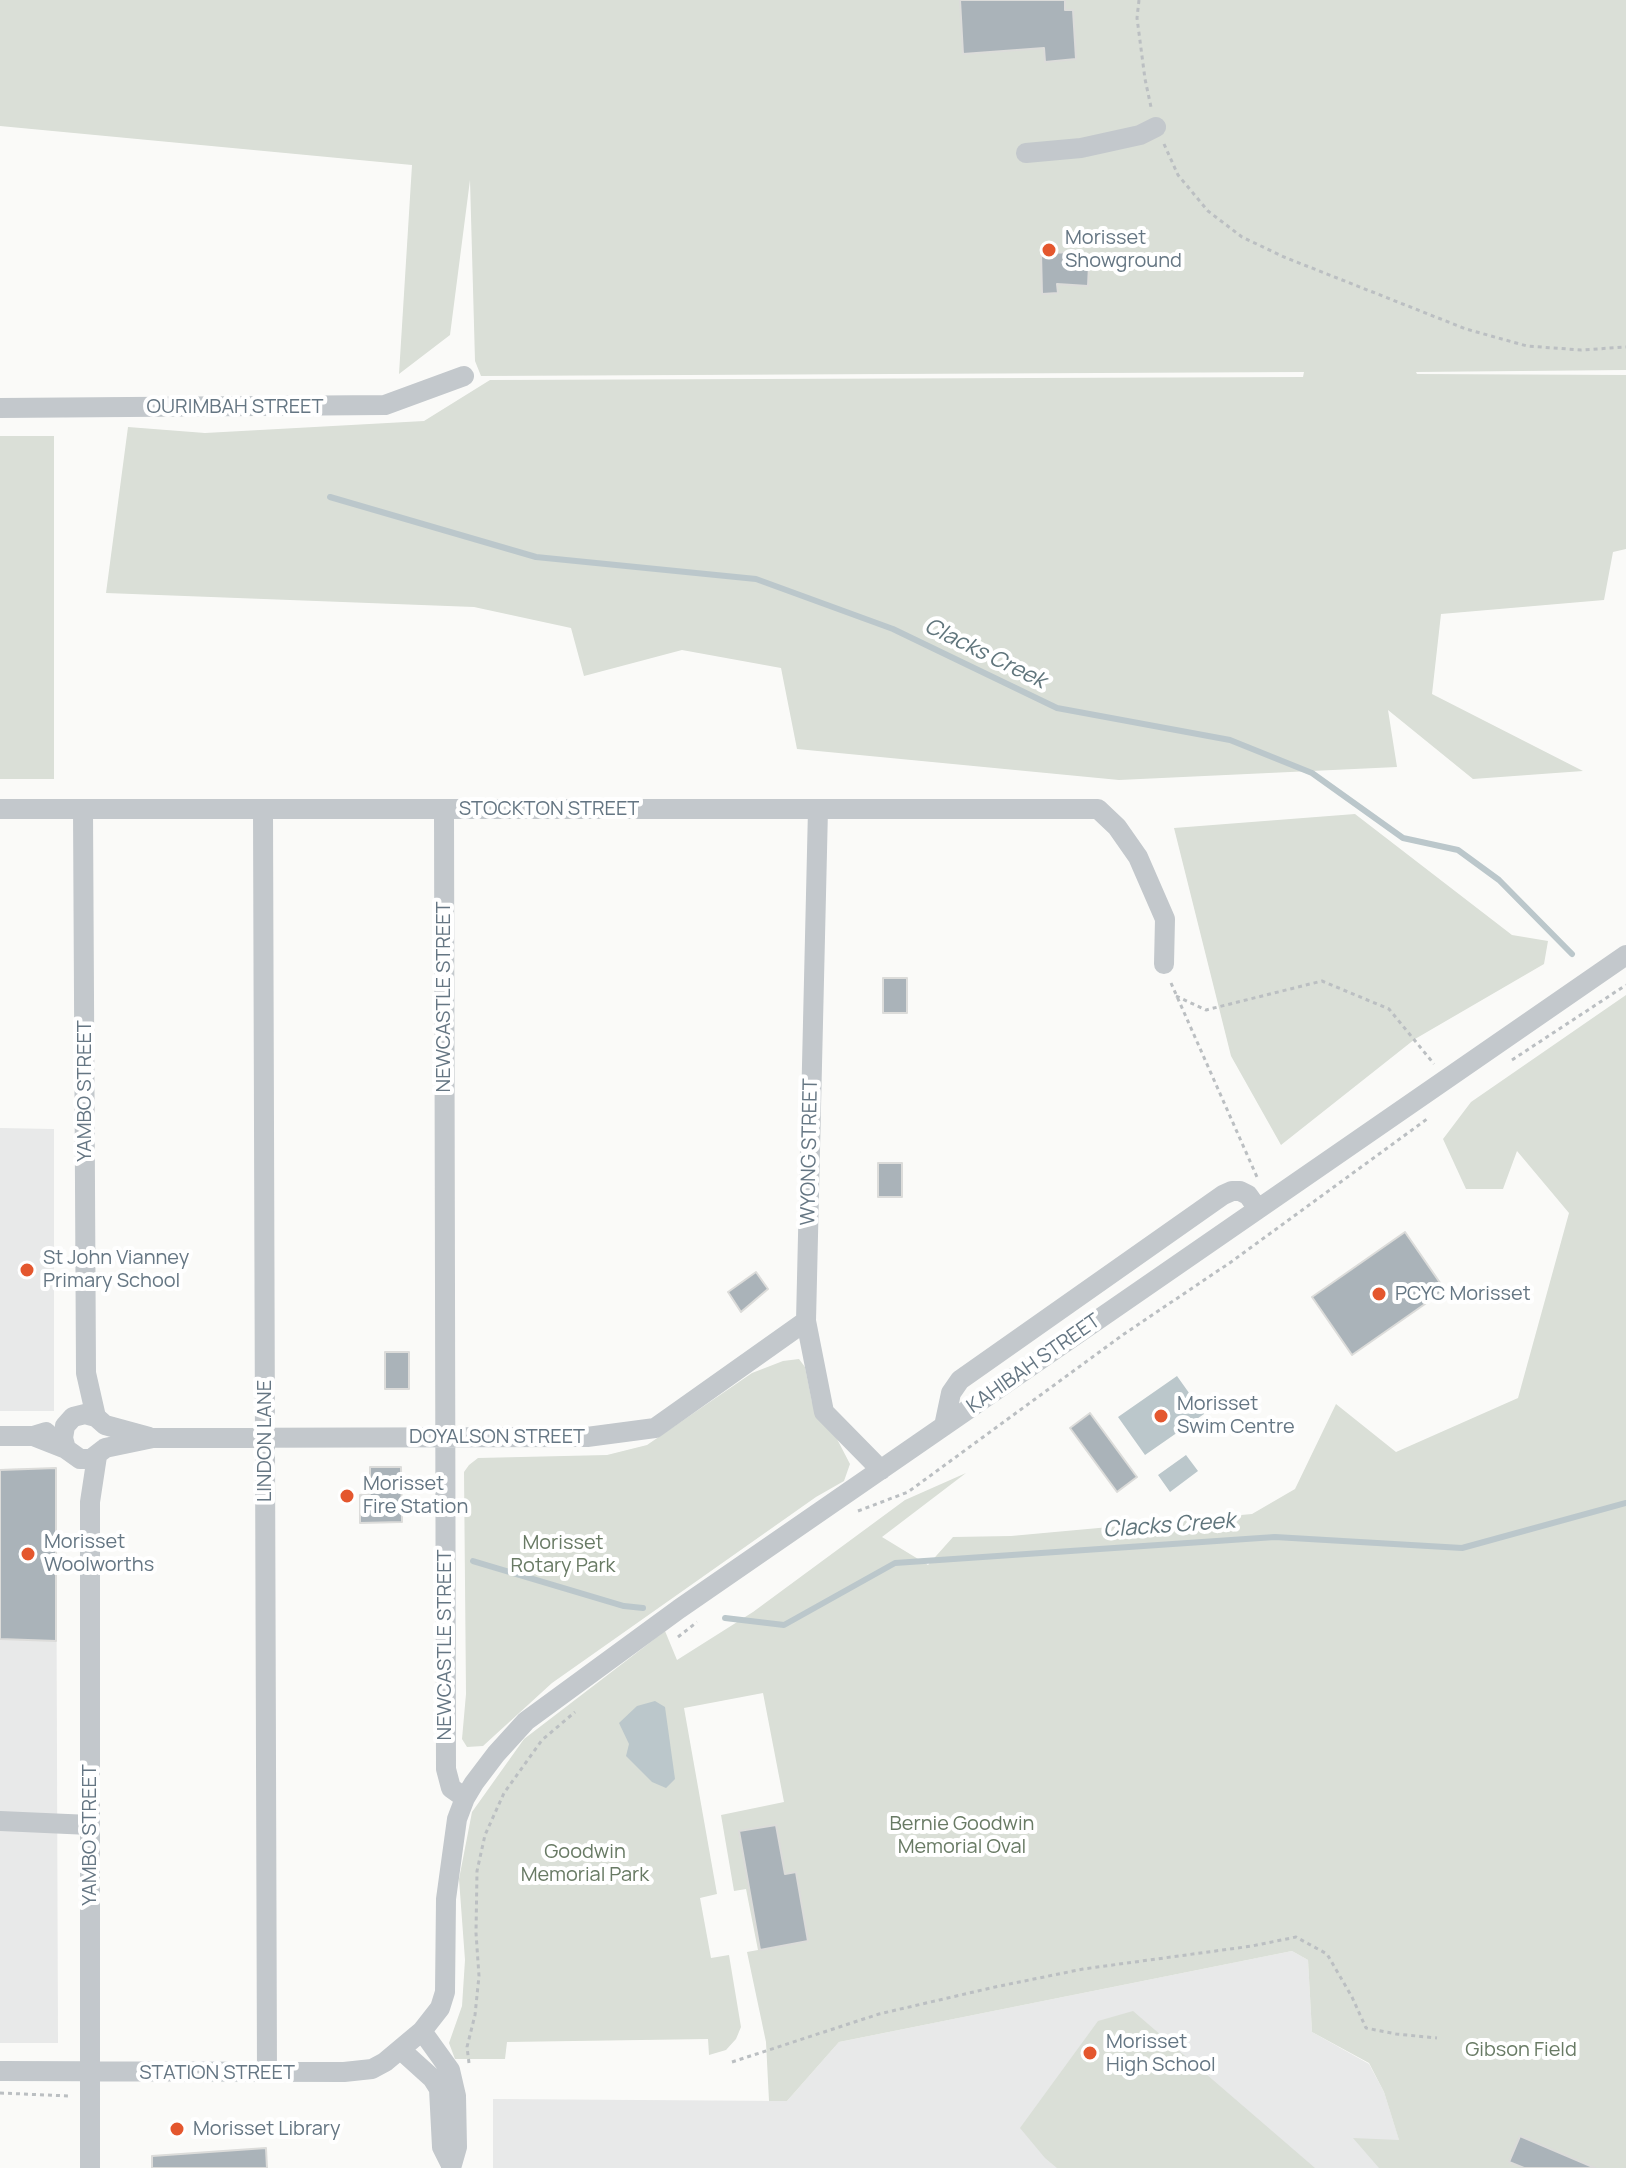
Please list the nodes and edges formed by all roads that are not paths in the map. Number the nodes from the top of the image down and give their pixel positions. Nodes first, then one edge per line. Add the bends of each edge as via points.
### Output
1 (1156, 127) road end
2 (1026, 153) dead end
3 (464, 376) dead end
4 (0, 408) edge
5 (0, 809) edge
6 (83, 809) junction
7 (263, 809) junction
8 (444, 809) junction
9 (818, 809) junction
10 (1626, 955) edge
11 (1164, 964) road end
12 (1263, 1205) junction
13 (806, 1321) junction
14 (86, 1373) junction
15 (101, 1421) junction
16 (69, 1422) junction
17 (944, 1426) junction
18 (0, 1436) edge
19 (33, 1436) junction
20 (265, 1437) junction
21 (445, 1437) junction
22 (153, 1438) junction
23 (101, 1452) junction
24 (70, 1453) junction
25 (881, 1470) junction
26 (90, 1502) junction
27 (465, 1798) junction
28 (0, 1821) edge
29 (90, 1825) junction
30 (422, 2031) junction
31 (401, 2050) junction
32 (0, 2071) edge
33 (90, 2073) junction
34 (267, 2073) junction
35 (451, 2166) edge
36 (90, 2168) edge

1 - 2 street via 1081,148
3 - 4 street, OURIMBAH STREET via 385,405
5 - 6 street, STOCKTON STREET
6 - 7 street, STOCKTON STREET
6 - 14 street, YAMBO STREET
7 - 8 street, STOCKTON STREET
7 - 20 street, LINDON LANE
8 - 9 street, STOCKTON STREET
8 - 21 street, NEWCASTLE STREET
9 - 11 street, STOCKTON STREET via 1098,809 1138,857 1165,919
9 - 13 street, WYONG STREET
10 - 12 street, KAHIBAH STREET
12 - 17 street, KAHIBAH STREET
12 - 17 street via 1240,1191 1223,1195 960,1380 951,1393
13 - 21 street, DOYALSON STREET via 655,1428 587,1437
13 - 25 street, WYONG STREET via 824,1412
14 - 15 street, YAMBO STREET
14 - 16 street, YAMBO STREET
15 - 16 street, DOYALSON STREET via 85,1414
15 - 22 street, DOYALSON STREET
15 - 23 street via 108,1437
16 - 19 street, DOYALSON STREET
16 - 24 street via 63,1438
17 - 25 street, KAHIBAH STREET
18 - 19 street, DOYALSON STREET
19 - 24 street, DOYALSON STREET
20 - 21 street, DOYALSON STREET
20 - 22 street, DOYALSON STREET
20 - 34 street, LINDON LANE
21 - 27 street, NEWCASTLE STREET via 446,1769 451,1788
22 - 23 street, DOYALSON STREET
23 - 24 street, DOYALSON STREET via 86,1459
23 - 26 street, YAMBO STREET
24 - 26 street, YAMBO STREET
25 - 27 street, KAHIBAH STREET via 543,1707 496,1754
26 - 29 street, YAMBO STREET
27 - 30 street via 449,1866 445,1992
28 - 29 street
29 - 33 street, YAMBO STREET
30 - 31 street, STATION STREET
30 - 35 street via 450,2070 456,2096 457,2147
31 - 34 street, STATION STREET via 372,2069
31 - 35 street via 439,2089 442,2147
32 - 33 street, STATION STREET
33 - 34 street, STATION STREET
33 - 36 street, YAMBO STREET

